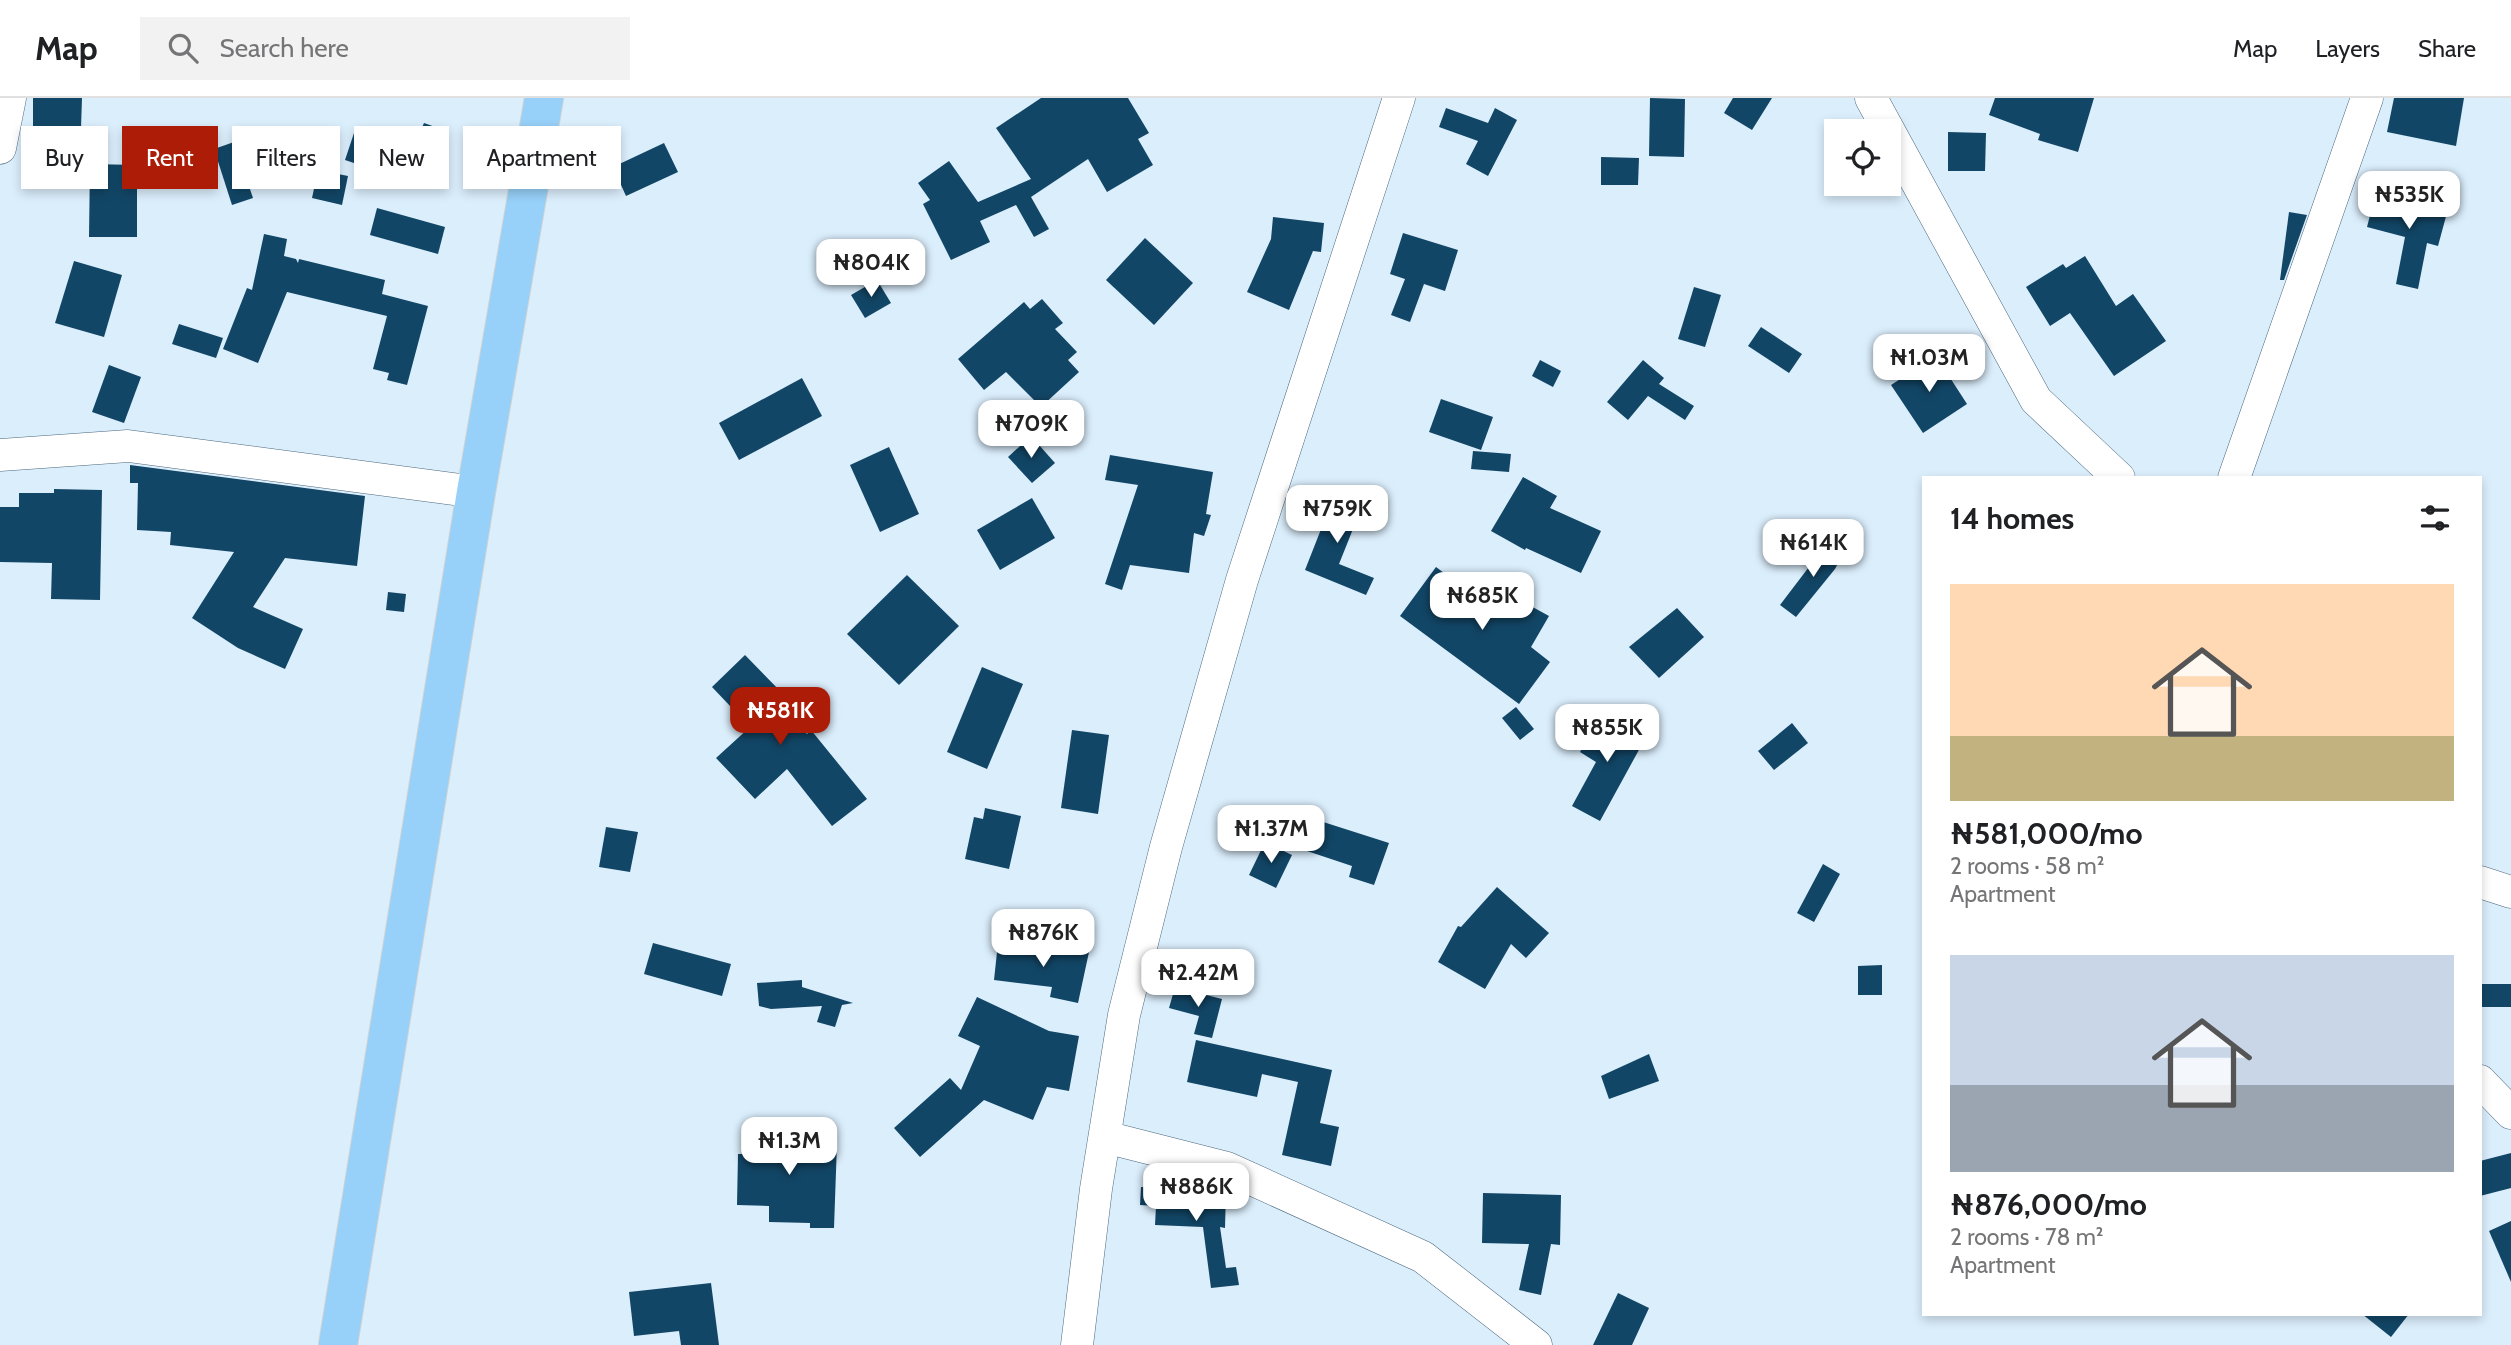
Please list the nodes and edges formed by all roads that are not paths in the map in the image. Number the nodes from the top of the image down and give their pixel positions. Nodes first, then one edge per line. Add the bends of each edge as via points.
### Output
1 (10, 98) edge
2 (544, 98) edge
3 (1399, 98) edge
4 (1871, 98) edge
5 (2367, 98) edge
6 (0, 148) edge
7 (0, 455) edge
8 (2117, 476) edge
9 (2235, 476) edge
10 (476, 492) junction
11 (2482, 883) edge
12 (2511, 892) edge
13 (2482, 1083) edge
14 (2511, 1113) edge
15 (1105, 1137) junction
16 (338, 1345) edge
17 (1077, 1345) edge
18 (1536, 1345) edge

1 - 6 street
2 - 10 main road
3 - 15 street via 1242,580 1166,847 1124,1015
4 - 8 street via 2036,400
5 - 9 street
7 - 10 street via 128,446
10 - 16 main road
11 - 12 street
13 - 14 street
15 - 17 street
15 - 18 street via 1227,1168 1423,1257

